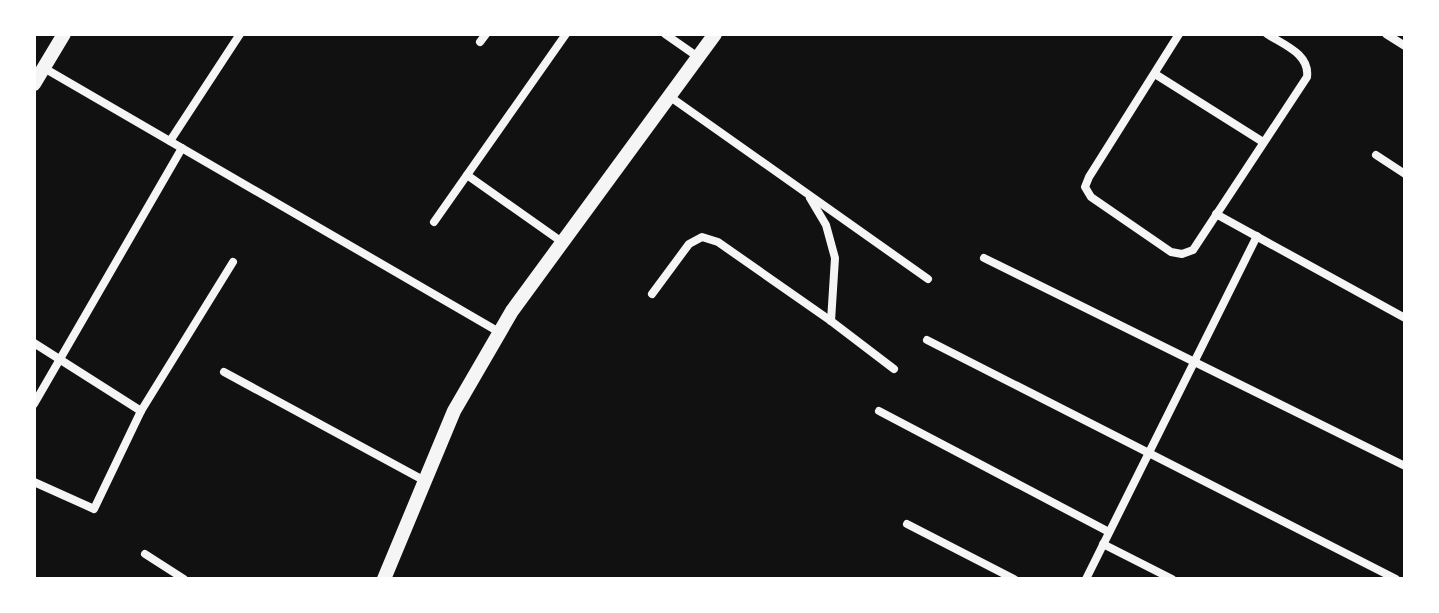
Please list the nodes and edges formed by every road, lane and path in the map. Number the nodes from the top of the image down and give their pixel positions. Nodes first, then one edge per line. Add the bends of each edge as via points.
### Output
1 (64, 34) edge
2 (240, 34) edge
3 (486, 34) edge
4 (566, 34) edge
5 (665, 34) edge
6 (715, 34) edge
7 (1179, 34) edge
8 (1267, 34) edge
9 (1386, 34) edge
10 (1403, 41) edge
11 (480, 42) dead end
12 (698, 57) junction
13 (44, 68) junction
14 (1155, 74) junction
15 (34, 84) edge
16 (669, 96) junction
17 (170, 141) junction
18 (1263, 142) junction
19 (182, 148) junction
20 (1376, 155) dead end
21 (1405, 174) edge
22 (467, 175) junction
23 (807, 194) junction
24 (1216, 214) junction
25 (434, 222) dead end
26 (1257, 236) junction
27 (562, 242) junction
28 (984, 258) dead end
29 (233, 262) dead end
30 (928, 279) dead end
31 (652, 294) dead end
32 (1405, 318) edge
33 (831, 321) junction
34 (499, 332) junction
35 (927, 340) dead end
36 (34, 343) edge
37 (60, 359) junction
38 (1194, 362) junction
39 (894, 369) dead end
40 (224, 372) dead end
41 (34, 404) edge
42 (141, 411) junction
43 (879, 411) dead end
44 (1149, 453) junction
45 (1405, 466) edge
46 (425, 481) junction
47 (34, 482) edge
48 (907, 524) dead end
49 (1109, 532) junction
50 (1103, 544) junction
51 (145, 554) dead end
52 (184, 579) edge
53 (384, 579) edge
54 (1014, 579) edge
55 (1086, 579) edge
56 (1172, 579) edge
57 (1396, 579) edge

1 - 13 street
2 - 17 street
3 - 11 street
4 - 22 street
5 - 12 street
6 - 12 street
7 - 14 street
8 - 18 street via 1308,66 1307,77
9 - 10 street
12 - 16 street
13 - 15 street
13 - 17 street
14 - 18 street
14 - 24 street via 1085,187 1091,197 1171,252 1193,250
16 - 23 street
16 - 27 street
17 - 19 street
18 - 24 street
19 - 34 street
19 - 37 street
20 - 21 street
22 - 25 street
22 - 27 street
23 - 30 street
23 - 33 street via 826,225 835,258
24 - 26 street
26 - 32 street
26 - 38 street
27 - 34 street
28 - 38 street
29 - 42 street
31 - 33 street via 689,244 702,237 718,242
33 - 39 street
34 - 46 street via 454,411
35 - 44 street
36 - 37 street
37 - 41 street
37 - 42 street
38 - 44 street
38 - 45 street
40 - 46 street
42 - 47 street via 94,509
43 - 49 street
44 - 49 street
44 - 57 street
46 - 53 street
48 - 54 street
49 - 50 street
50 - 55 street
50 - 56 street
51 - 52 street

